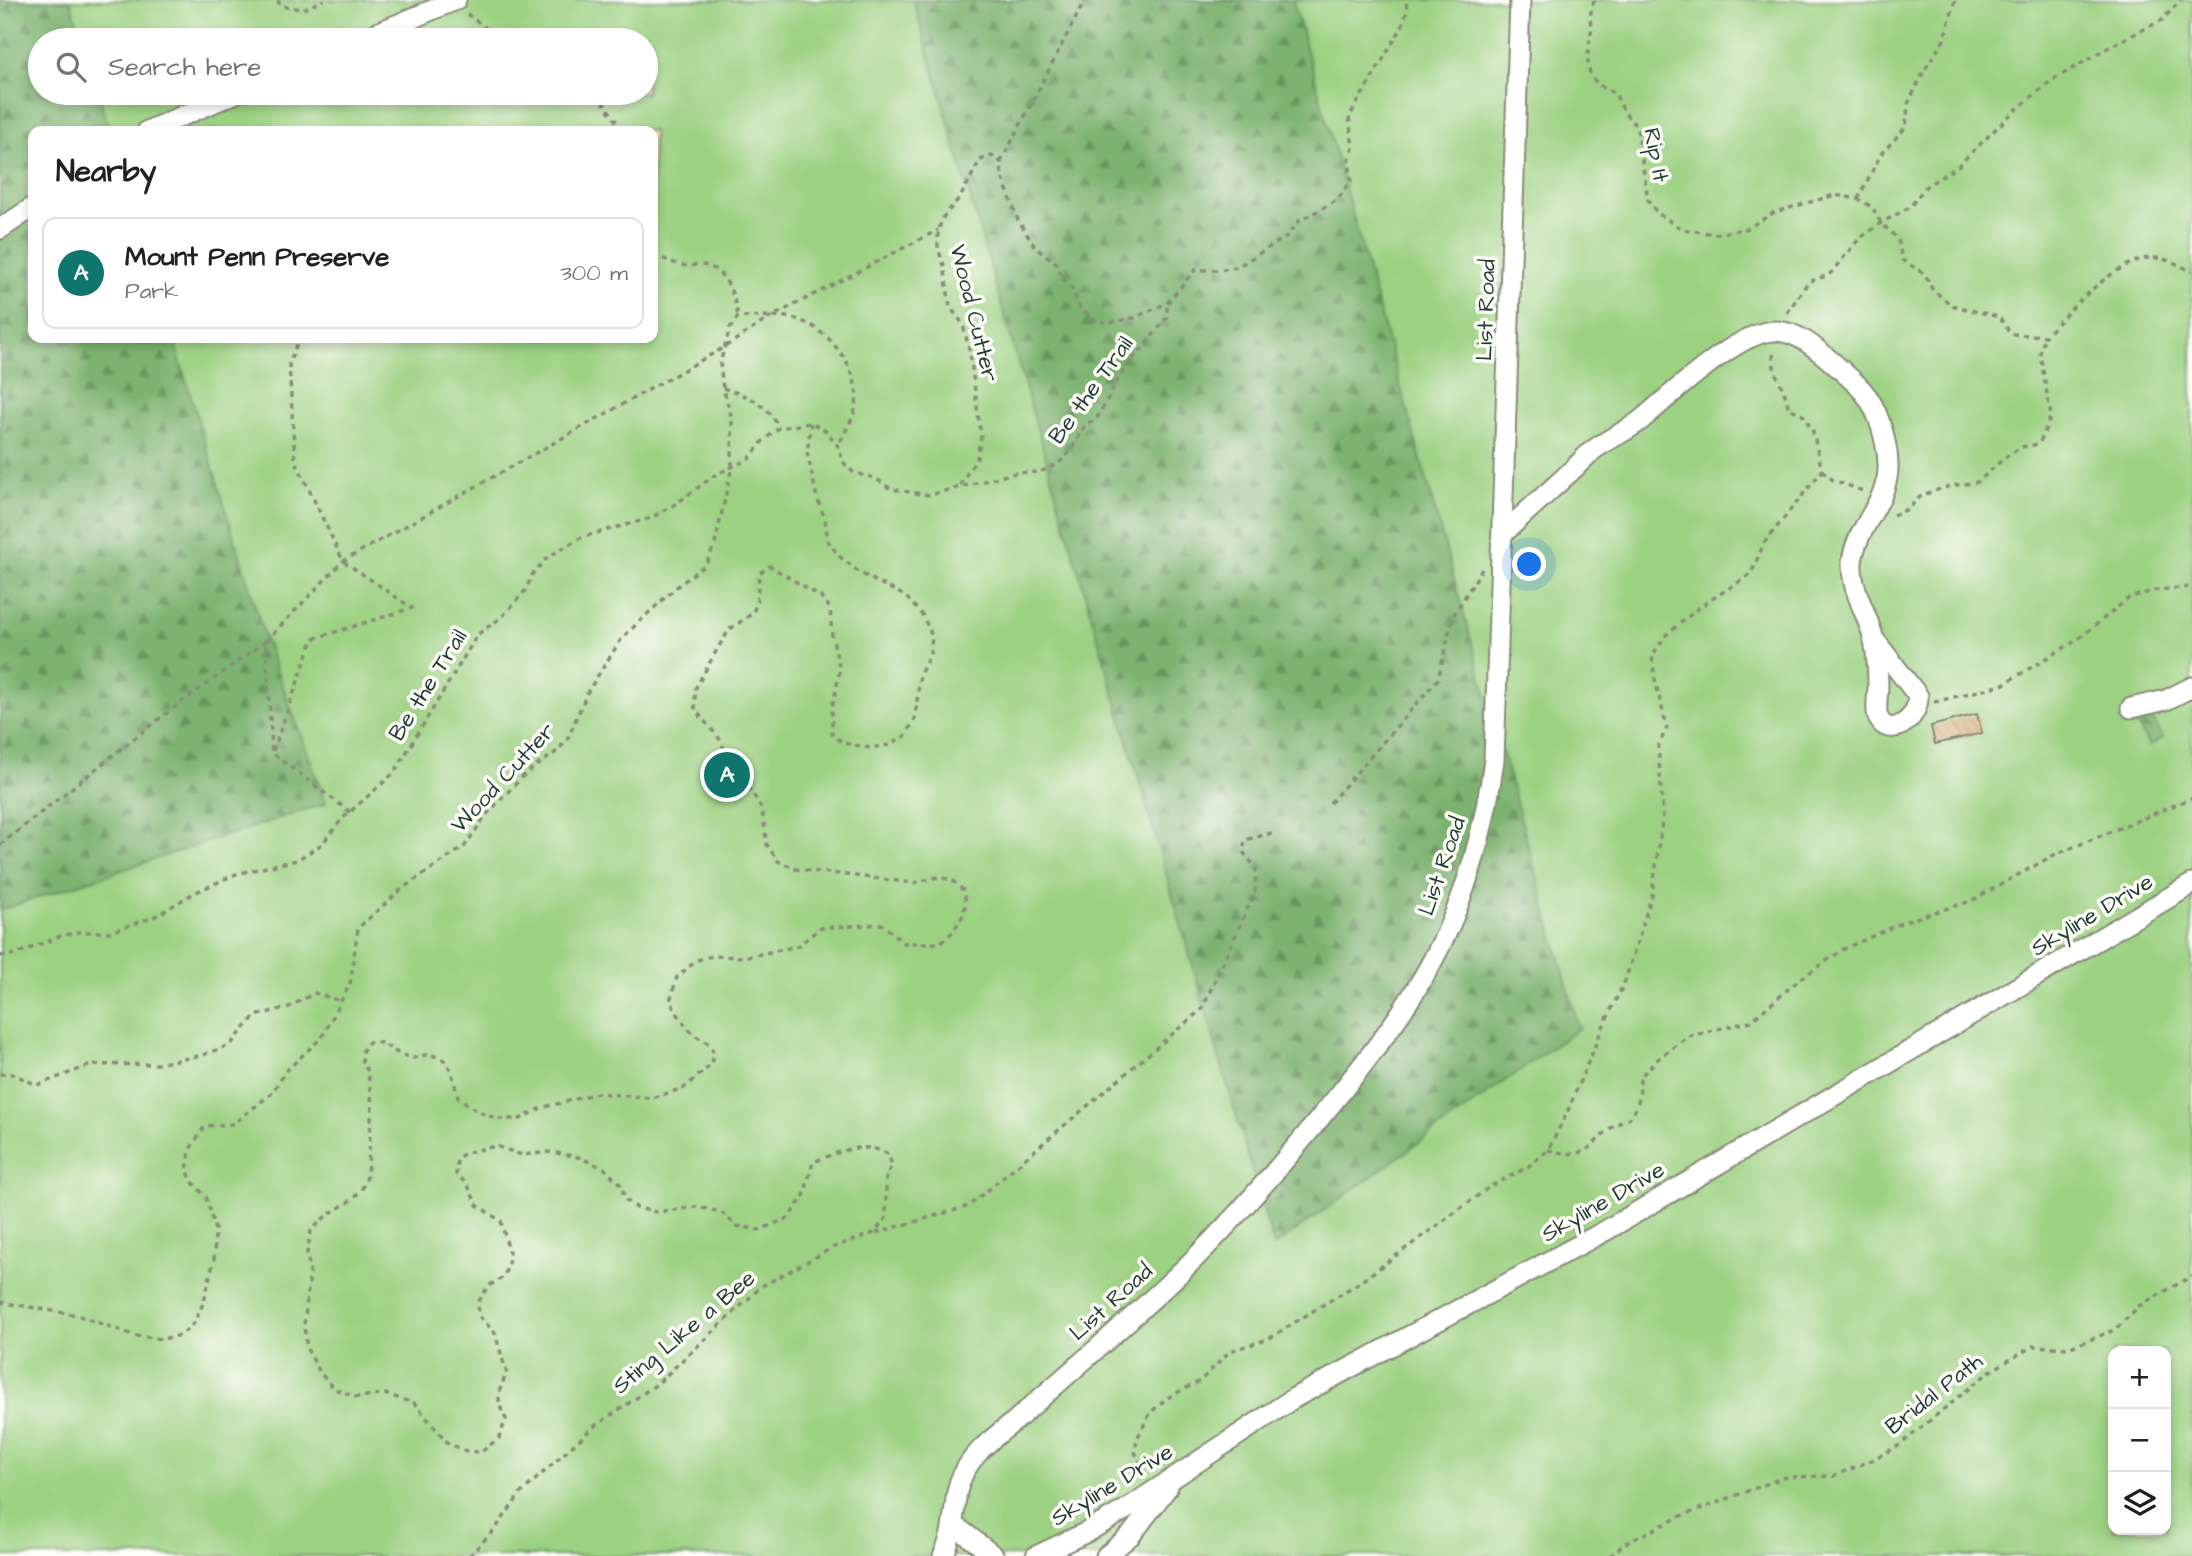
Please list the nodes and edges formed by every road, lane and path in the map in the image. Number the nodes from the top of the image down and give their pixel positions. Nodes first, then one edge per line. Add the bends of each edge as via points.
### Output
1 (278, 0) edge
2 (324, 0) edge
3 (1086, 0) edge
4 (1406, 0) edge
5 (1520, 0) edge
6 (1594, 0) edge
7 (1955, 0) edge
8 (2181, 0) edge
9 (453, 1) edge
10 (389, 28) edge
11 (487, 28) edge
12 (208, 105) edge
13 (605, 105) edge
14 (159, 126) edge
15 (618, 126) edge
16 (1001, 162) junction
17 (1858, 199) junction
18 (28, 210) edge
19 (1881, 223) junction
20 (0, 229) edge
21 (938, 230) junction
22 (658, 257) edge
23 (2192, 272) edge
24 (1167, 303) junction
25 (738, 317) junction
26 (771, 317) junction
27 (1779, 331) junction
28 (2045, 336) junction
29 (297, 343) edge
30 (723, 348) junction
31 (723, 388) junction
32 (811, 423) junction
33 (779, 428) junction
34 (838, 446) junction
35 (732, 466) junction
36 (1822, 471) junction
37 (960, 485) junction
38 (1873, 512) junction
39 (1503, 534) junction
40 (343, 561) junction
41 (1482, 569) dead end
42 (2192, 587) edge
43 (1874, 639) junction
44 (266, 641) junction
45 (2192, 687) edge
46 (1918, 705) junction
47 (2131, 708) dead end
48 (272, 753) junction
49 (2192, 797) edge
50 (1330, 803) dead end
51 (350, 812) junction
52 (1272, 833) dead end
53 (0, 845) edge
54 (2192, 884) edge
55 (0, 956) edge
56 (341, 1001) junction
57 (0, 1074) edge
58 (1548, 1150) junction
59 (874, 1233) junction
60 (2192, 1276) edge
61 (0, 1303) edge
62 (1176, 1476) junction
63 (1153, 1492) junction
64 (953, 1524) junction
65 (1046, 1554) edge
66 (468, 1556) edge
67 (943, 1556) edge
68 (993, 1556) edge
69 (1107, 1556) edge
70 (1610, 1556) edge

1 - 2 path via 280,6 303,9
3 - 16 path
4 - 24 path via 1402,27 1349,117 1351,181 1337,200 1299,221 1286,237 1237,267 1195,270
5 - 39 street, List Road
6 - 17 path, Rip It via 1589,72 1600,88 1615,93 1637,127 1645,191 1657,214 1682,229 1715,234 1746,229 1775,212 1835,195
7 - 17 path via 1944,40 1908,104 1906,127 1881,154
8 - 19 path via 2162,20 2051,81 1958,166 1925,187 1910,208
9 - 10 street
9 - 11 path
12 - 14 street
13 - 15 path
16 - 21 path, Wood Cutter via 992,156 981,160
16 - 24 path via 1018,220 1035,247 1056,263 1079,307 1092,319 1107,323 1134,318
17 - 19 path via 1872,207
18 - 20 street
19 - 27 path via 1859,239 1829,275 1808,282
19 - 28 path via 1898,239 1902,260 1925,274 1932,289 1951,305 1999,317 2011,334
21 - 26 path
21 - 37 path, Wood Cutter via 950,307 963,324 970,354 981,436 977,458
22 - 25 path via 681,265 707,265 734,295
23 - 28 path via 2154,258 2127,266 2086,293
24 - 37 path, Be the Trail via 1167,318 1128,362 1096,421 1086,424 1058,464 1040,472
25 - 26 path
25 - 30 path, Wood Cutter
26 - 30 path
26 - 34 path via 798,319 821,334 840,351 855,379 856,407
27 - 36 path via 1773,358 1779,385 1787,395 1788,407 1804,416 1813,432
27 - 38 street via 1810,343 1872,404 1888,465
27 - 39 street via 1741,342 1638,422 1592,450
28 - 38 path via 2040,354 2051,416 2039,444 2021,447 1978,482 1922,495 1908,509 1889,516
29 - 40 path via 289,364 295,460
30 - 31 path, Wood Cutter
30 - 40 path
31 - 33 path via 758,401
31 - 35 path, Wood Cutter via 732,418
32 - 33 path
32 - 34 path, Be the Trail via 826,431
32 - 59 path via 807,452 828,541 860,573 905,596 923,616 932,636 930,655 920,674 915,719 905,736 889,746 843,743 832,734 839,670 830,608 821,597 770,566 759,573 753,613 730,629 695,689 695,710 719,738 739,780 762,810 767,845 778,861 796,869 914,883 938,877 951,880 963,890 963,915 940,943 904,943 882,924 860,925 820,928 798,946 746,957 697,960 677,977 670,1001 695,1035 708,1041 714,1051 712,1064 684,1088 652,1098 598,1094 541,1108 520,1119 496,1119 458,1097 444,1059 430,1054 413,1058 382,1043 369,1042 362,1060 372,1105 367,1177 361,1191 311,1231 307,1349 335,1389 356,1396 385,1394 414,1403 448,1443 481,1452 499,1438 506,1419 498,1405 499,1388 507,1374 495,1332 479,1316 478,1303 488,1286 504,1277 510,1256 501,1221 477,1205 456,1174 457,1159 465,1153 496,1146 522,1154 552,1152 578,1157 604,1167 620,1184 626,1200 637,1208 656,1212 697,1207 721,1212 737,1226 759,1230 789,1218 804,1196 813,1162 857,1147 874,1147 888,1154 892,1165 886,1176 886,1218
33 - 35 path, Be the Trail via 748,459
34 - 37 path, Be the Trail via 843,462 854,473 875,478 891,489 929,495
35 - 51 path, Be the Trail via 651,518 582,537 548,556 502,617 478,634 394,773
35 - 56 path, Wood Cutter via 715,544 706,564 622,638 588,691 567,740 555,753 524,774 464,846 402,888 358,928 350,985
36 - 38 path via 1832,480 1865,492 1866,506
36 - 58 path via 1764,543 1751,574 1701,606 1666,635 1652,656 1667,728 1658,747 1663,815 1652,895 1625,981
38 - 43 street via 1858,538 1852,563 1856,593
39 - 64 street, List Road via 1494,760 1487,806 1457,909 1419,985 1347,1085 1224,1228 975,1457 962,1473
40 - 44 path
40 - 48 path via 412,608 313,639
41 - 50 path via 1453,616 1438,680
42 - 46 path via 2129,598 2077,640 2002,685
43 - 46 street via 1918,696
43 - 46 street via 1881,722 1899,726
44 - 48 path
44 - 53 path
45 - 47 street via 2166,700
48 - 51 path
49 - 58 path via 2054,855 1971,901 1903,922 1844,948 1752,1021 1689,1036 1659,1058 1640,1077 1639,1101 1629,1117 1592,1147 1571,1155
51 - 55 path, Be the Trail via 322,845 297,860 236,874 154,917 110,932 60,936
52 - 59 path, Sting Like a Bee via 1245,840 1243,852 1256,868 1255,892 1202,1009 969,1206
54 - 62 street, Skyline Drive via 1605,1231 1294,1398
56 - 57 path via 314,993 289,1007 256,1016 230,1045 203,1055 157,1064 91,1065 37,1085 13,1074
56 - 61 path, Wood Cutter via 322,1037 286,1071 271,1094 233,1124 205,1126 190,1149 187,1171 206,1197 215,1230 214,1260 204,1301 194,1323 181,1335 163,1339 136,1336 77,1315
58 - 63 path via 1360,1282 1268,1339 1230,1352 1200,1381 1167,1398 1150,1413 1135,1452
59 - 66 path, Sting Like a Bee via 834,1247 762,1286 657,1384 593,1428 521,1493
60 - 70 path, Bridal Path via 2139,1306 2115,1330 2068,1349 2033,1346 1971,1385 1900,1445 1872,1460 1835,1476 1785,1477 1679,1517 1624,1544
62 - 63 street, Skyline Drive
62 - 69 street via 1131,1535
63 - 65 street, Skyline Drive
64 - 67 street, List Road
64 - 68 street

